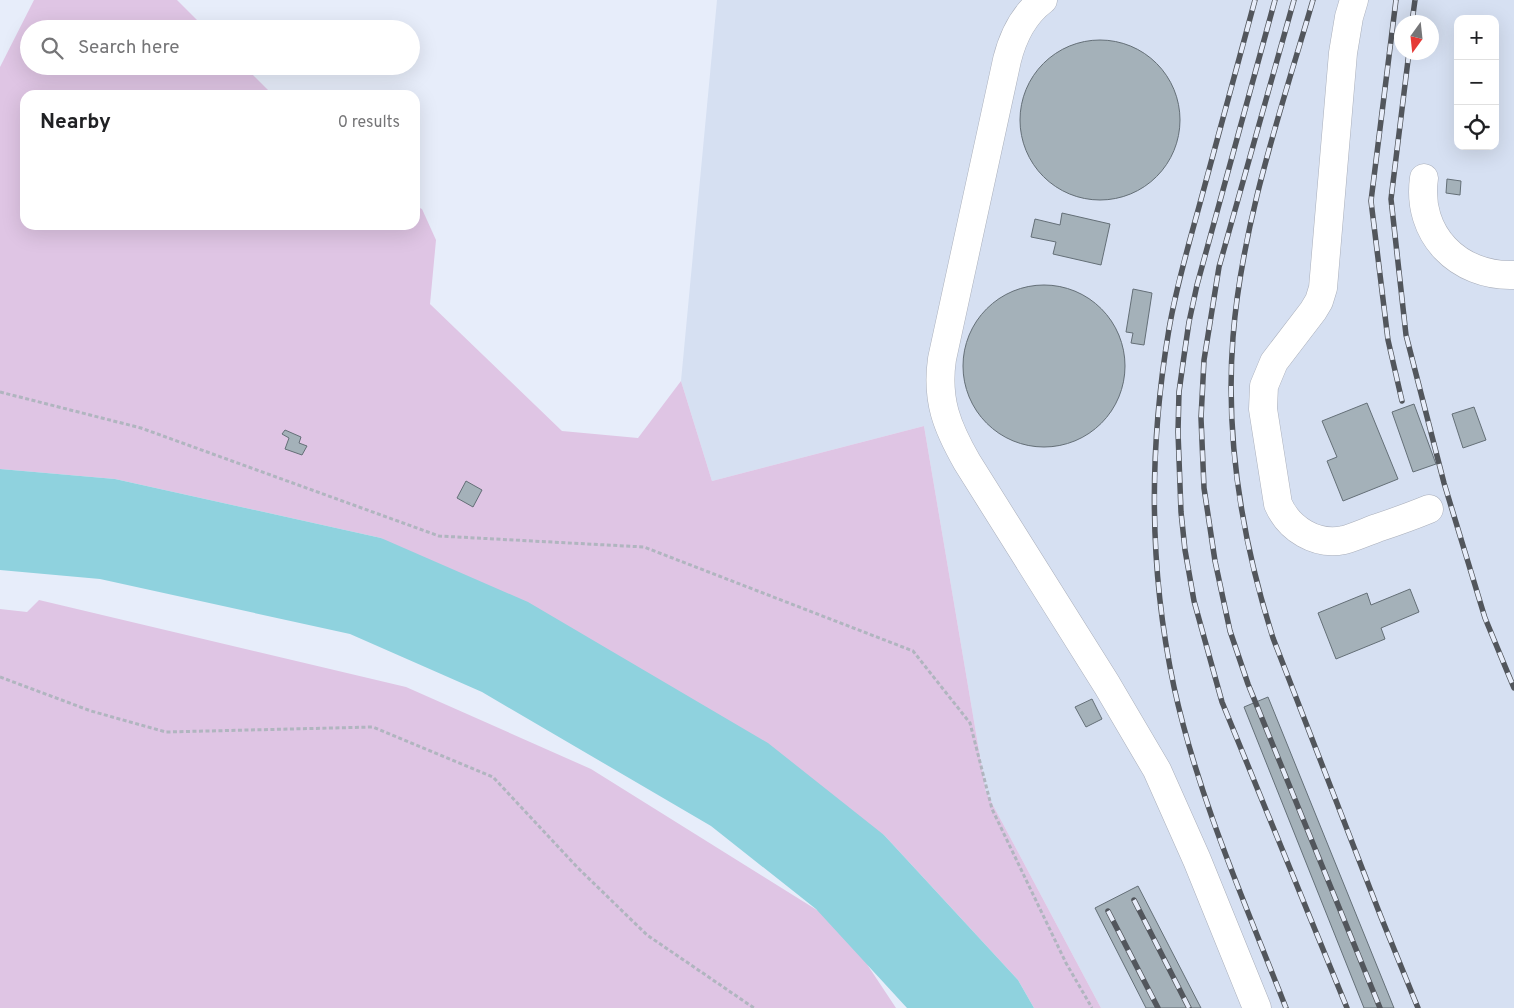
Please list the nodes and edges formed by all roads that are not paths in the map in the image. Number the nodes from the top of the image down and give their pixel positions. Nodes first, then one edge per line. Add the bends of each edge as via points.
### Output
1 (1043, 0) edge
2 (1354, 0) edge
3 (1424, 178) dead end
4 (1514, 275) edge
5 (1429, 509) dead end
6 (1257, 1008) edge

1 - 6 lane via 1021,25 1007,60 942,359 940,380 944,411 951,434 966,462 1157,770
2 - 5 lane via 1344,53 1323,288 1313,311 1274,362 1264,386 1262,409 1278,504 1282,514 1296,529 1314,538 1342,540
3 - 4 lane via 1422,191 1428,223 1442,244 1473,268 1501,276

